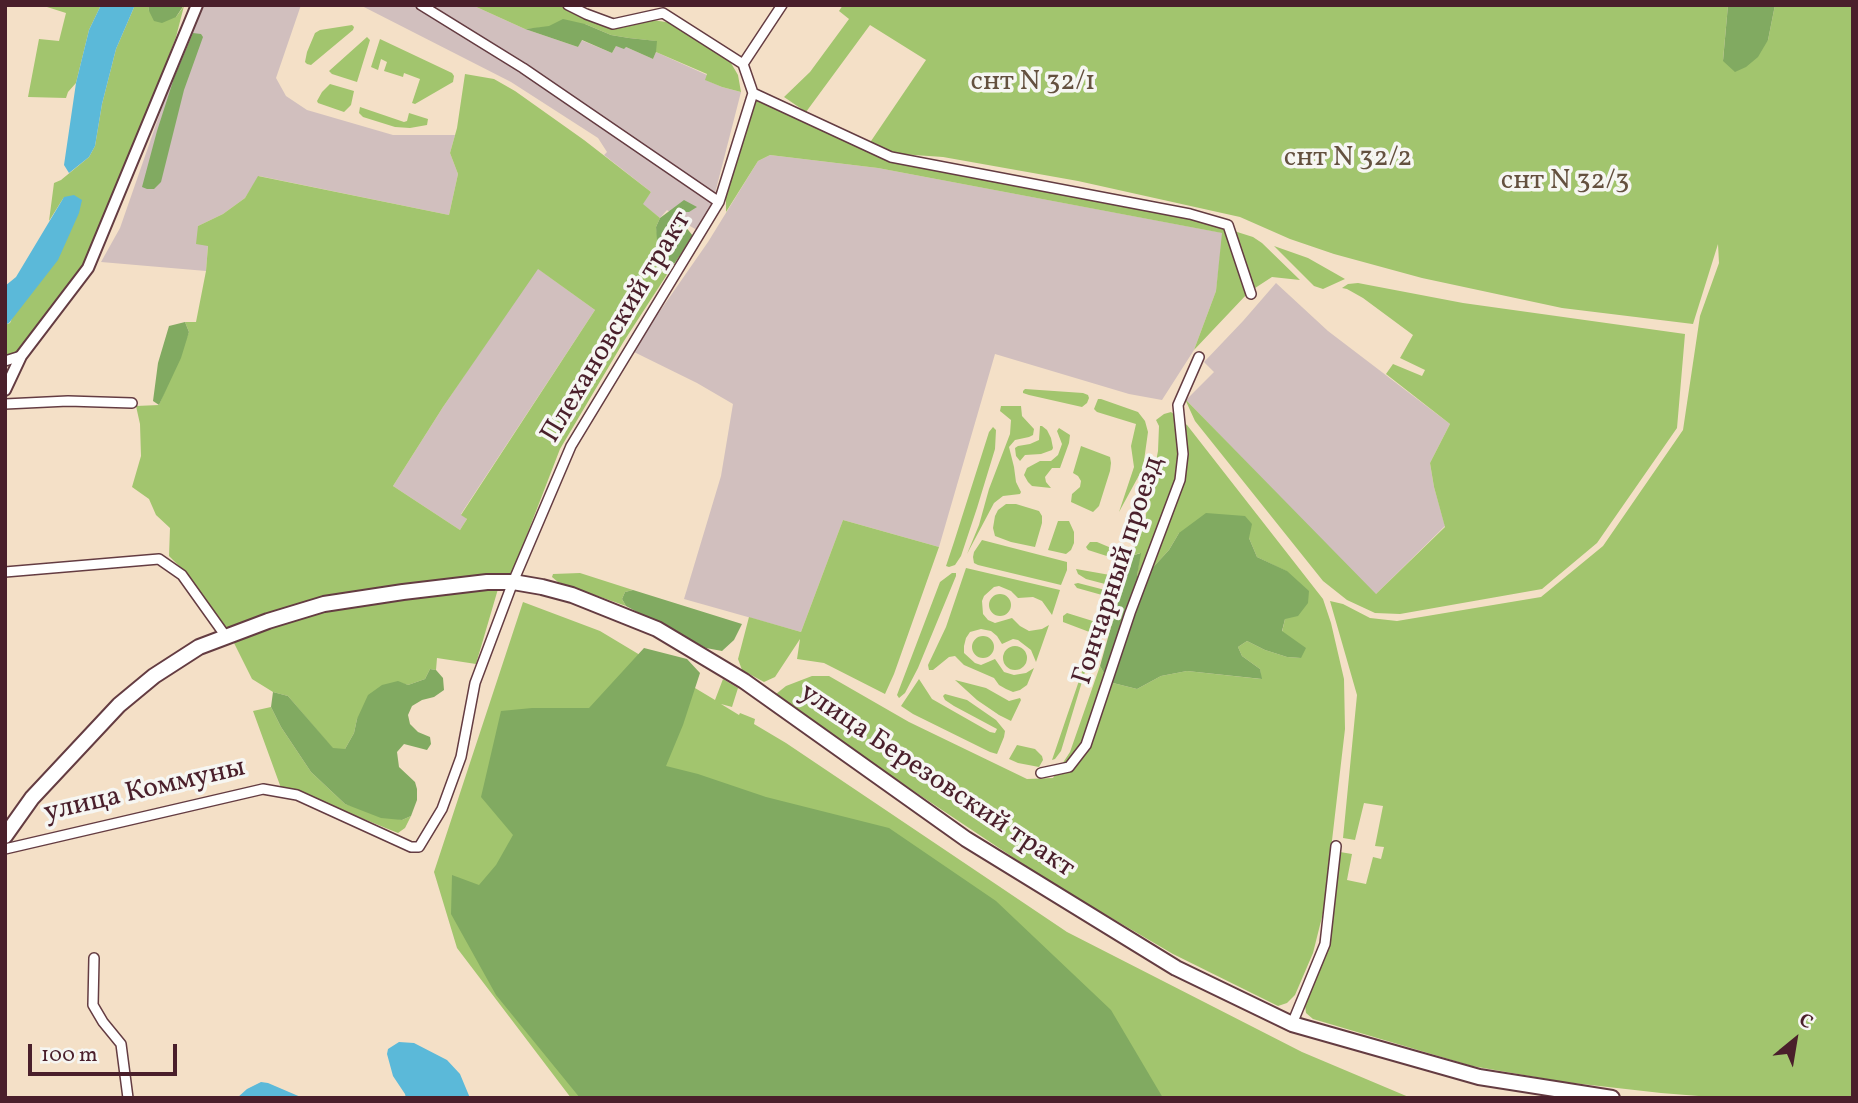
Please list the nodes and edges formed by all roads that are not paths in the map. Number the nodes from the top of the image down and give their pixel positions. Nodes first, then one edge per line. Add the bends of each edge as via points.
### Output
1 (197, 5) edge
2 (421, 5) edge
3 (568, 5) edge
4 (782, 5) edge
5 (665, 9) edge
6 (743, 64) junction
7 (752, 93) junction
8 (719, 202) junction
9 (1251, 294) dead end
10 (21, 356) junction
11 (1199, 357) dead end
12 (5, 360) edge
13 (5, 390) edge
14 (132, 403) dead end
15 (5, 404) edge
16 (5, 572) edge
17 (513, 582) junction
18 (227, 638) junction
19 (1041, 773) dead end
20 (5, 836) edge
21 (1336, 846) dead end
22 (411, 847) joint
23 (5, 849) edge
24 (94, 958) dead end
25 (1292, 1024) junction
26 (128, 1098) edge
27 (1612, 1098) edge

1 - 10 street via 88,268
2 - 8 street via 523,68
3 - 5 street via 613,24
4 - 6 street
5 - 6 street
6 - 7 street
7 - 8 street, Плехановский тракт
7 - 9 street via 891,157 1228,225
8 - 17 street, Плехановский тракт via 571,446
10 - 12 street
10 - 13 street
11 - 19 street, Гончарный проезд via 1178,405 1183,454 1180,480 1086,745 1069,767
14 - 15 street
16 - 18 street via 159,559 182,575
17 - 18 main road, улица Березовский тракт via 324,604
17 - 22 street, Плехановский тракт via 475,683 461,757 442,809 419,847
17 - 25 main road, улица Березовский тракт via 572,595 657,629 744,681 966,839 1176,968
18 - 20 main road, улица Коммуны via 199,648 154,676 120,705 32,798
21 - 25 street via 1325,944
22 - 23 street, улица Коммуны via 297,795 263,789
24 - 26 street via 93,1005 121,1044
25 - 27 main road, улица Березовский тракт via 1479,1077

